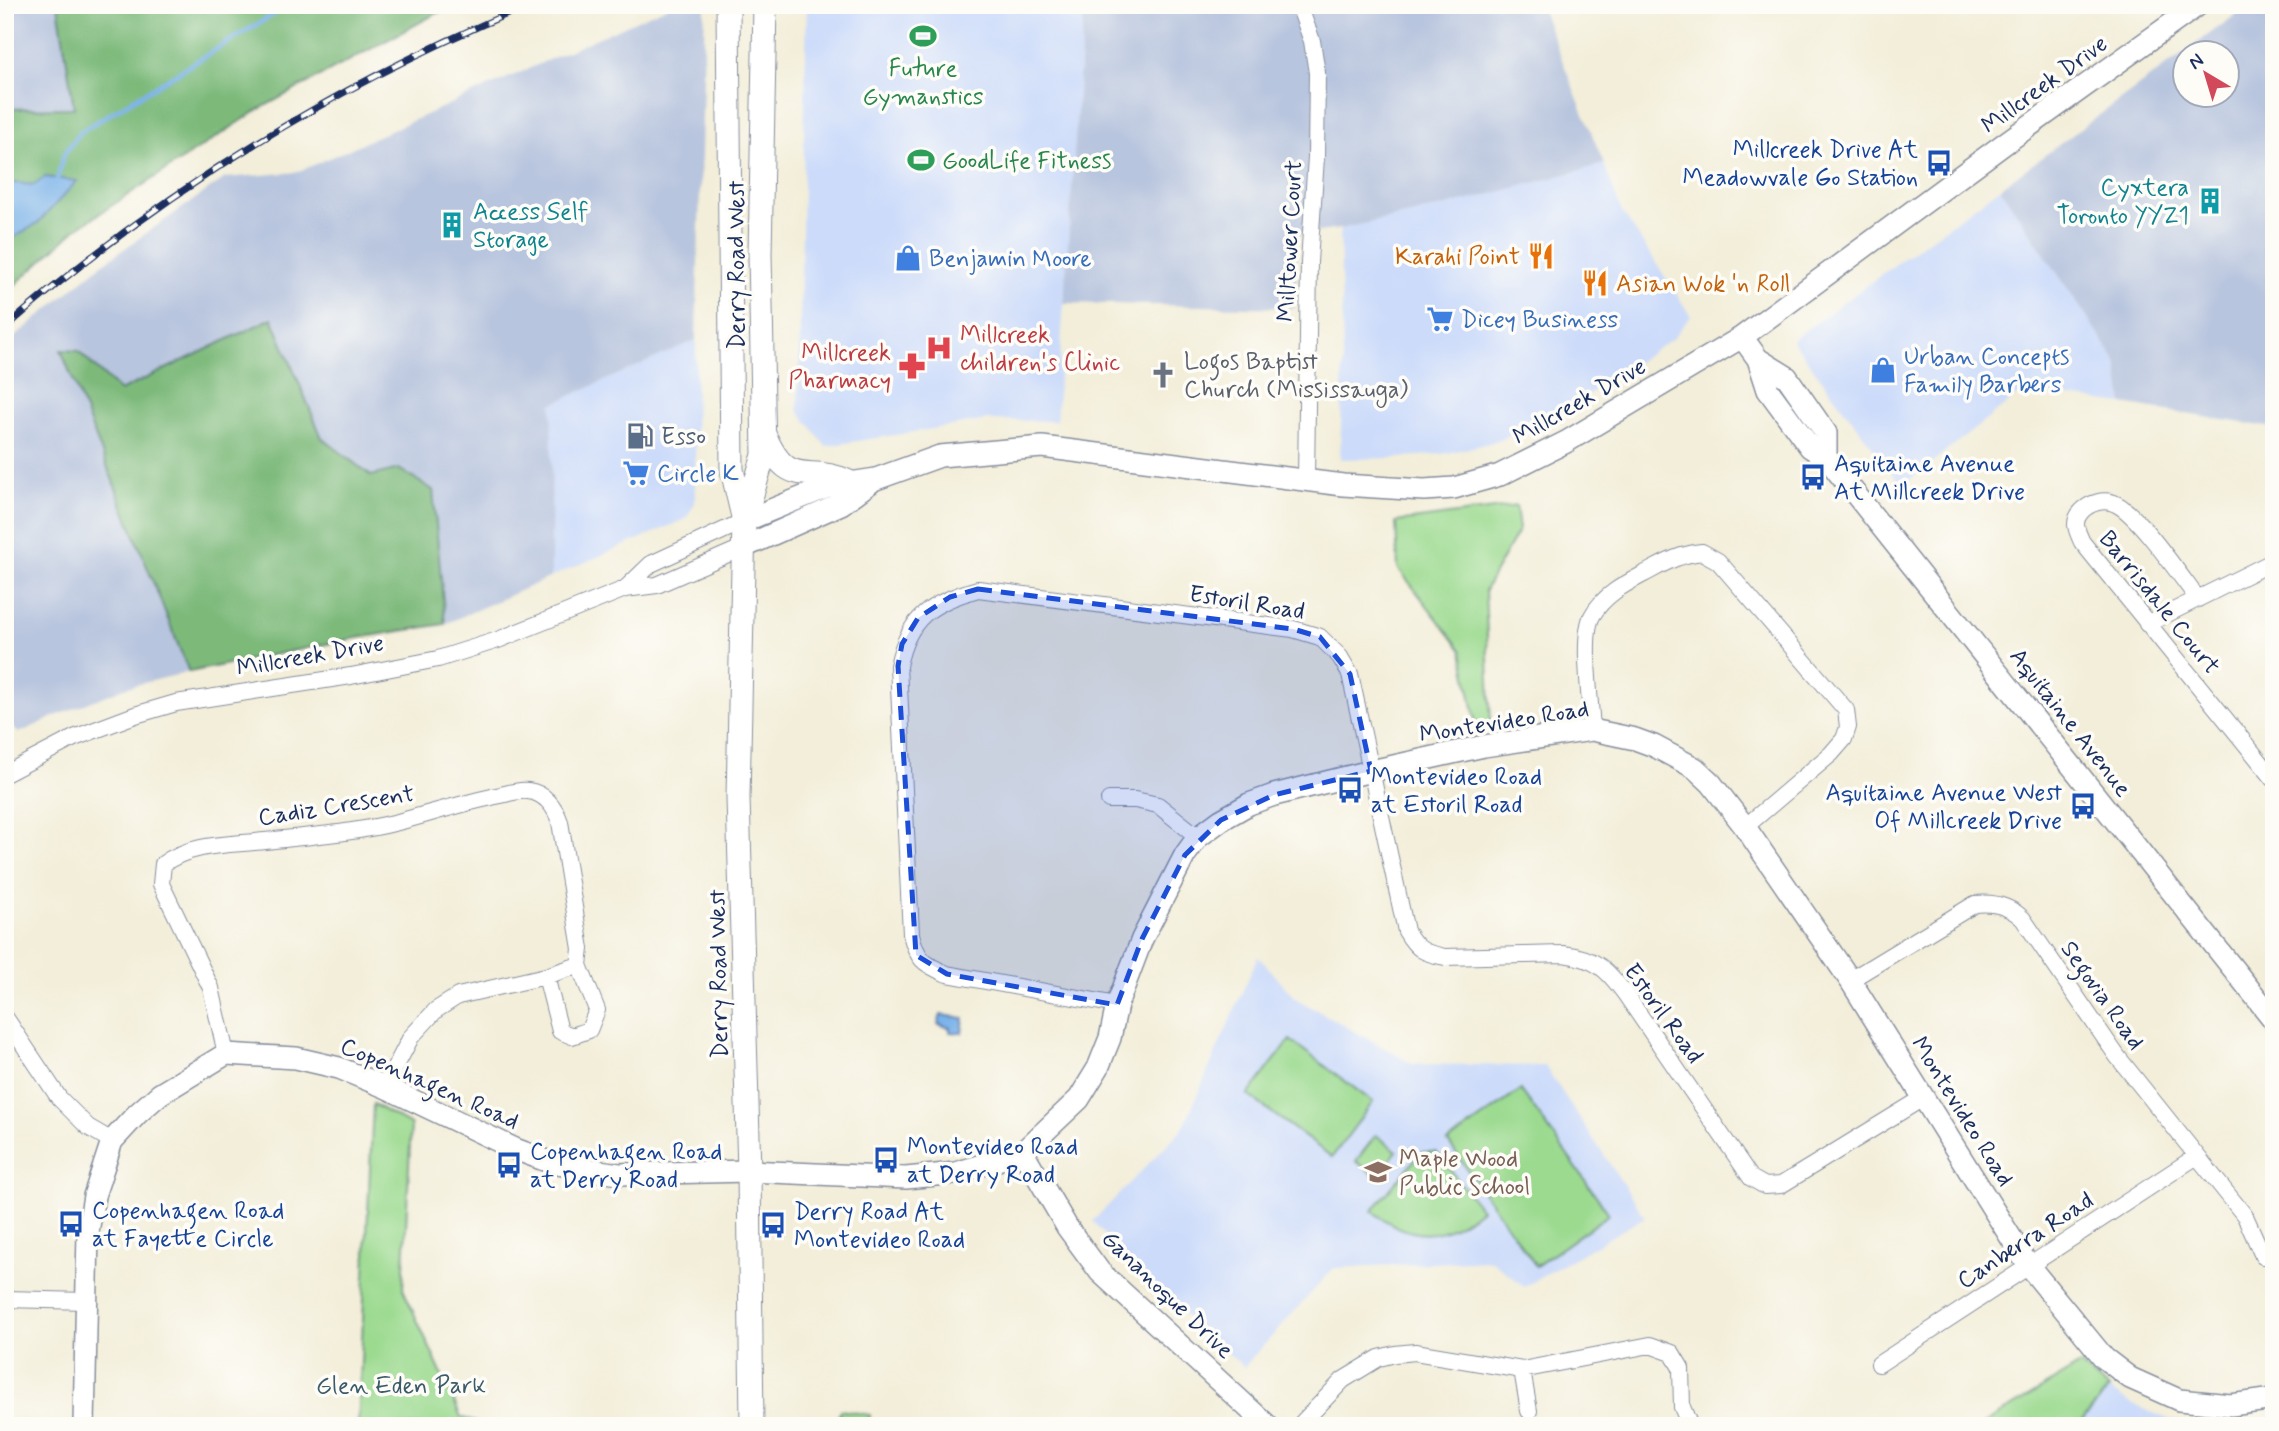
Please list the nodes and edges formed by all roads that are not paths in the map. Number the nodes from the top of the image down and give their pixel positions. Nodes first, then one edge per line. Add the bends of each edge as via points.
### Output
1 (728, 5) edge
2 (765, 5) edge
3 (2198, 5) edge
4 (1300, 8) dead end
5 (1742, 337) junction
6 (764, 433) junction
7 (876, 479) junction
8 (1306, 480) junction
9 (851, 482) junction
10 (744, 522) junction
11 (744, 547) junction
12 (2274, 561) edge
13 (625, 589) junction
14 (2198, 599) junction
15 (2147, 624) junction
16 (1592, 730) junction
17 (1371, 771) junction
18 (5, 774) edge
19 (2274, 779) edge
20 (1109, 800) dead end
21 (1745, 827) junction
22 (1198, 837) junction
23 (579, 965) junction
24 (546, 976) junction
25 (1850, 980) junction
26 (1118, 1005) junction
27 (5, 1017) edge
28 (2274, 1020) edge
29 (226, 1054) junction
30 (385, 1087) junction
31 (1923, 1098) junction
32 (112, 1140) junction
33 (1023, 1152) junction
34 (2197, 1156) junction
35 (749, 1171) junction
36 (2263, 1256) dead end
37 (2028, 1265) junction
38 (5, 1299) edge
39 (87, 1301) junction
40 (1879, 1364) dead end
41 (1522, 1370) junction
42 (2274, 1399) edge
43 (1529, 1410) dead end
44 (84, 1426) edge
45 (752, 1426) edge
46 (1268, 1426) edge
47 (1298, 1426) edge
48 (1690, 1426) edge

1 - 10 main road, Derry Road West via 732,470
2 - 6 main road, Derry Road West via 760,254
3 - 5 street, Millcreek Drive
4 - 8 street, Milltower Court via 1317,73 1308,273
5 - 8 street, Millcreek Drive via 1566,442 1500,475 1454,488 1424,490
5 - 28 street, Aquitaine Avenue via 1758,359 1768,390 1810,447 1826,457
6 - 9 main road via 785,468 834,474
6 - 10 main road, Derry Road West via 764,455
7 - 8 street, Millcreek Drive via 940,456 1042,447
7 - 9 street, Millcreek Drive
7 - 11 street, Millcreek Drive via 841,504
9 - 10 street, Millcreek Drive
10 - 11 main road, Derry Road West
10 - 13 street, Millcreek Drive via 651,564
11 - 13 street, Millcreek Drive via 657,584
11 - 35 main road, Derry Road West via 738,798
12 - 14 street
13 - 18 street, Millcreek Drive via 438,659 176,703 135,715 74,738
14 - 15 street
14 - 15 street, Barrisdale Court via 2134,518 2115,503 2086,507 2077,516 2075,528 2082,542
15 - 19 street, Barrisdale Court
16 - 17 street, Montevideo Road via 1484,746
16 - 21 street, Montevideo Road via 1645,742 1695,768
16 - 21 street via 1587,636 1591,617 1623,585 1680,555 1702,552 1711,557 1846,710 1848,727 1831,754
17 - 22 street, Montevideo Road via 1249,804
17 - 26 street, Estoril Road via 1350,674 1320,637 1293,629 978,589 950,597 918,618 902,643 898,666 911,934 916,955 947,974
17 - 31 street, Estoril Road via 1406,931 1415,946 1445,957 1563,954 1597,963 1626,995 1751,1178 1765,1186 1781,1185
20 - 22 street via 1158,805
21 - 25 street, Montevideo Road
22 - 26 street, Montevideo Road via 1142,939
23 - 24 street
23 - 24 street, Cadiz Crescent via 597,1010 589,1030 572,1036 560,1031
23 - 29 street, Cadiz Crescent via 581,949 560,822 548,799 536,793 525,790 394,823 198,848 176,854 163,864 161,884 211,988
24 - 30 street via 458,996 436,1010 411,1037
25 - 31 street, Montevideo Road
25 - 34 street, Segovia Road via 1975,904 2013,910 2116,1056
26 - 33 street, Montevideo Road via 1098,1068 1079,1099
27 - 32 street via 59,1098 88,1126
29 - 30 street, Copenhagen Road via 296,1058 338,1068
29 - 32 street via 160,1094
30 - 35 street, Copenhagen Road via 552,1163 619,1174
31 - 37 street, Montevideo Road
32 - 39 street via 88,1232
33 - 35 street, Montevideo Road via 956,1173 906,1178
33 - 46 street, Gananoque Drive via 1066,1227 1100,1272
34 - 36 street, Segovia Road via 2245,1216
34 - 37 street, Canberra Road
35 - 45 main road, Derry Road West
37 - 40 street, Canberra Road
37 - 42 street, Montevideo Road via 2092,1345 2130,1378 2179,1400 2231,1405
38 - 39 street
39 - 44 street
41 - 43 street
41 - 47 street via 1415,1352 1379,1358 1343,1380
41 - 48 street via 1650,1345 1661,1348 1672,1353 1681,1367 1682,1407

